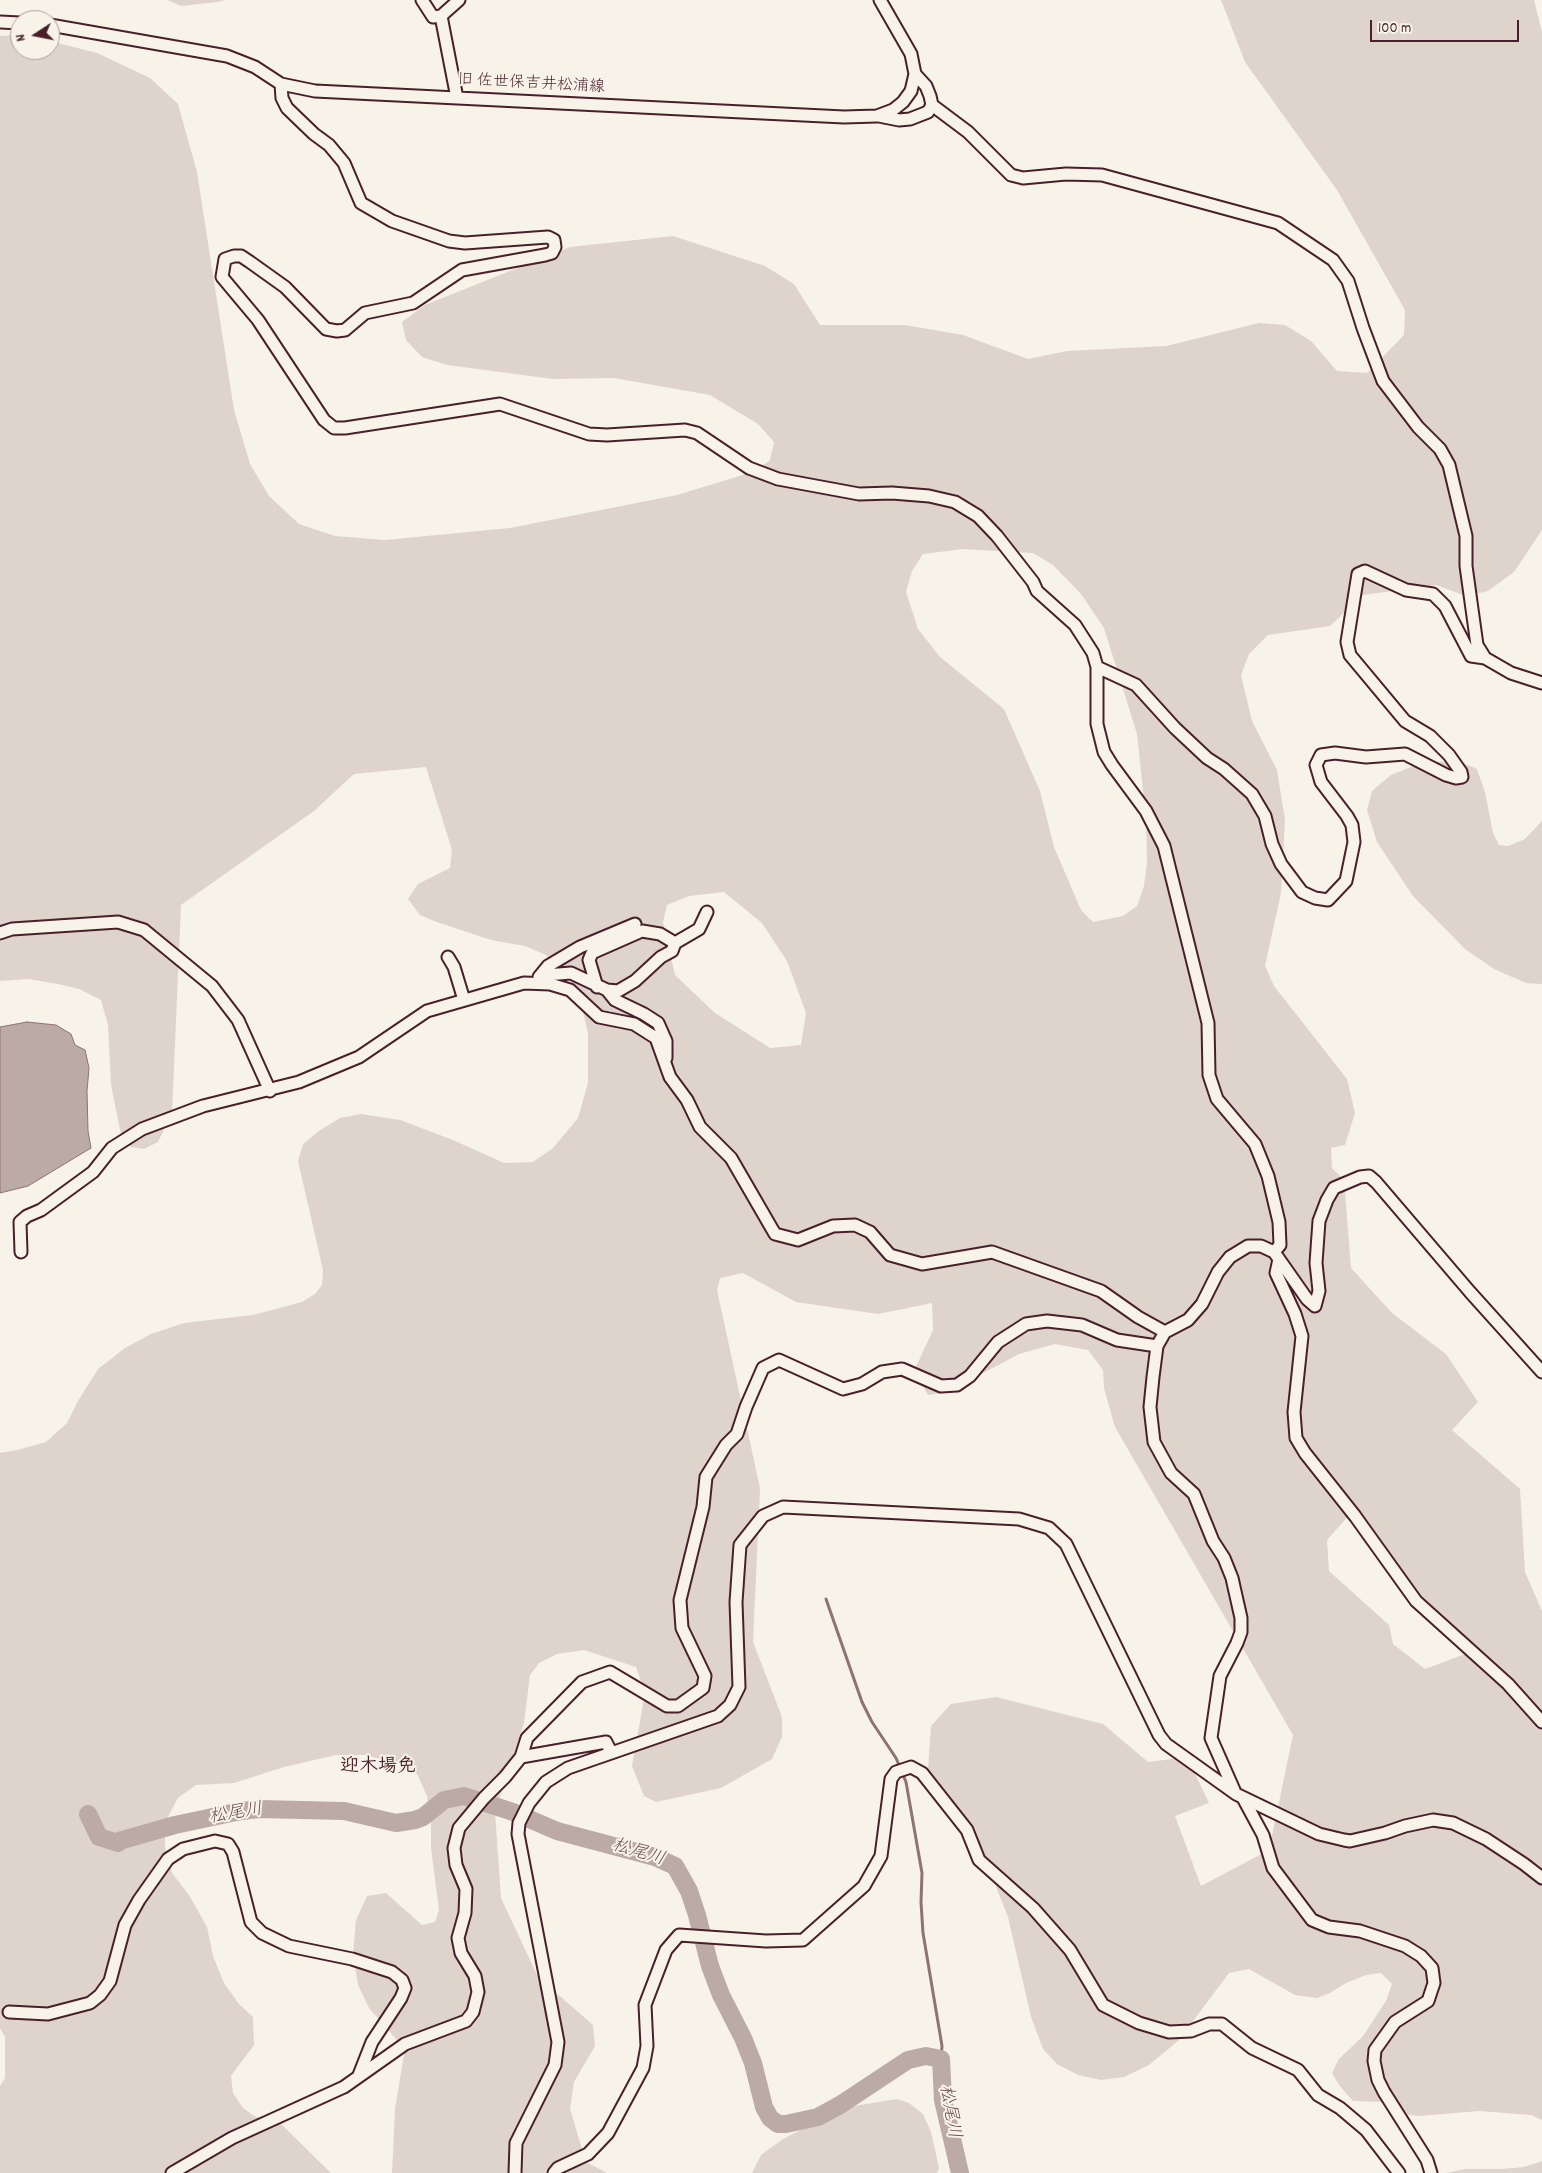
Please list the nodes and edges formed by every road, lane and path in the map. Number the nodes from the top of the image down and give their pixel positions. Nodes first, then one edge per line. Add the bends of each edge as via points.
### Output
1 (422, 0) edge
2 (459, 0) edge
3 (880, 0) edge
4 (442, 16) junction
5 (60, 27) edge
6 (915, 74) junction
7 (281, 84) junction
8 (457, 98) junction
9 (932, 105) junction
10 (877, 116) junction
11 (1486, 658) junction
12 (1097, 667) junction
13 (1542, 683) edge
14 (707, 912) dead end
15 (635, 924) dead end
16 (0, 933) edge
17 (675, 943) junction
18 (448, 957) dead end
19 (539, 984) junction
20 (602, 989) junction
21 (464, 1000) junction
22 (666, 1065) junction
23 (270, 1091) junction
24 (20, 1252) dead end
25 (1276, 1256) junction
26 (1165, 1332) junction
27 (1157, 1346) junction
28 (1542, 1372) edge
29 (1542, 1722) edge
30 (611, 1752) junction
31 (521, 1757) junction
32 (1239, 1796) junction
33 (1542, 1878) edge
34 (9, 2012) dead end
35 (358, 2076) junction
36 (172, 2173) edge
37 (515, 2173) edge
38 (554, 2173) edge
39 (1399, 2173) edge
40 (1432, 2173) edge

1 - 4 street via 433,17
2 - 4 street
3 - 6 street via 911,54
4 - 8 street
5 - 7 street, 旧 佐世保吉井松浦線 via 227,56 255,67
6 - 9 street via 926,86
6 - 10 street, 旧 佐世保吉井松浦線 via 911,91 903,102
7 - 8 street, 旧 佐世保吉井松浦線 via 315,91
7 - 12 street via 287,108 329,145 344,163 361,203 392,221 449,241 465,243 548,236 554,240 552,253 462,270 413,303 365,313 346,330 337,332 326,329 285,287 241,256 225,259 222,277 258,320 324,420 334,428 500,404 589,434 686,430 697,433 749,468 778,480 859,494 929,496 955,502 978,516 1003,543 1037,591 1075,625 1089,646
8 - 10 street, 旧 佐世保吉井松浦線
9 - 10 street via 928,112 910,119
9 - 11 street via 968,132 1011,175 1023,178 1102,175 1278,223 1333,260 1348,281 1383,381 1418,427 1440,449 1449,465 1466,536 1466,566 1477,644
11 - 12 street via 1471,656 1446,606 1433,594 1406,590 1365,571 1358,574 1347,642 1350,654 1405,721 1430,736 1449,755 1462,777 1446,775 1405,754 1366,757 1335,753 1321,755 1316,765 1321,782 1352,825 1354,842 1346,881 1328,900 1302,892 1281,864 1265,816 1252,794 1175,728 1136,685
11 - 13 street via 1510,673
12 - 25 street via 1097,724 1104,752 1146,811 1164,846 1208,1023 1208,1075 1217,1099 1255,1144 1268,1176 1279,1222 1280,1245
14 - 17 street via 700,929
15 - 19 street via 580,947 548,966 539,976
16 - 23 street via 12,929 118,922 144,930 212,986 238,1020
17 - 20 street via 672,951 635,981 618,991
17 - 20 street via 660,934 642,931 592,954 589,960
18 - 21 street
19 - 20 street via 546,975 571,973
19 - 21 street via 524,983
19 - 22 street via 570,990 599,1017 634,1024 656,1038
20 - 22 street via 615,1000 658,1023 666,1041
21 - 23 street via 427,1011 359,1057
22 - 26 street via 700,1127 731,1158 775,1234 798,1240 832,1226 855,1225 870,1232 890,1255 922,1264 992,1252 1101,1291
23 - 24 street via 203,1106 142,1129 112,1148 93,1172 20,1222
25 - 26 street via 1262,1246 1248,1246 1230,1257 1218,1272 1202,1304 1188,1320
25 - 28 street via 1315,1306 1319,1291 1316,1263 1319,1220 1326,1200 1334,1188 1368,1176 1383,1189
25 - 29 street via 1276,1274 1302,1336 1294,1412 1296,1438 1416,1601 1508,1684
26 - 27 street
27 - 31 street via 1117,1340 1082,1325 1047,1321 1026,1324 998,1342 970,1376 957,1385 941,1386 902,1369 882,1372 862,1384 843,1389 779,1360 763,1368 737,1434 706,1477 703,1507 680,1600 682,1628 705,1676 703,1688 678,1706 666,1706 610,1672 600,1674 582,1682 527,1738
27 - 32 street via 1150,1407 1154,1442 1171,1474 1194,1494 1232,1578 1241,1618 1239,1637 1220,1676 1211,1738
30 - 31 street via 606,1742
30 - 32 street via 718,1716 730,1705 739,1687 736,1602 740,1545 763,1516 783,1507 1018,1519 1049,1528 1066,1544 1166,1744
30 - 37 street via 568,1768 546,1782 529,1803 519,1823 518,1834 558,2042 555,2065 516,2143
31 - 35 street via 459,1828 454,1848 456,1865 466,1889 465,1912 458,1938 461,1953 475,1976 478,1992 473,2012 466,2020 405,2044
32 - 33 street via 1320,1834 1350,1841 1433,1820 1453,1823 1486,1839
32 - 40 street via 1263,1835 1273,1868 1312,1920 1405,1946 1432,1968 1434,1983 1428,2001 1394,2022 1376,2050 1374,2061 1384,2092
34 - 35 street via 48,2014 90,2003 100,1995 110,1981 125,1925 168,1859 183,1849 215,1841 228,1844 233,1852 251,1922 262,1933 289,1946 352,1958 392,1972 402,1980 405,1988 401,1998 372,2042
35 - 36 street via 344,2087 232,2138
38 - 39 street via 588,2154 608,2133 643,2068 647,2046 645,2005 666,1950 679,1934 803,1940 864,1886 881,1856 891,1779 896,1772 911,1767 922,1773 967,1830 979,1860 1033,1908 1070,1950 1104,2005 1139,2024 1169,2032 1222,2024 1252,2048 1298,2070 1318,2095 1366,2130

